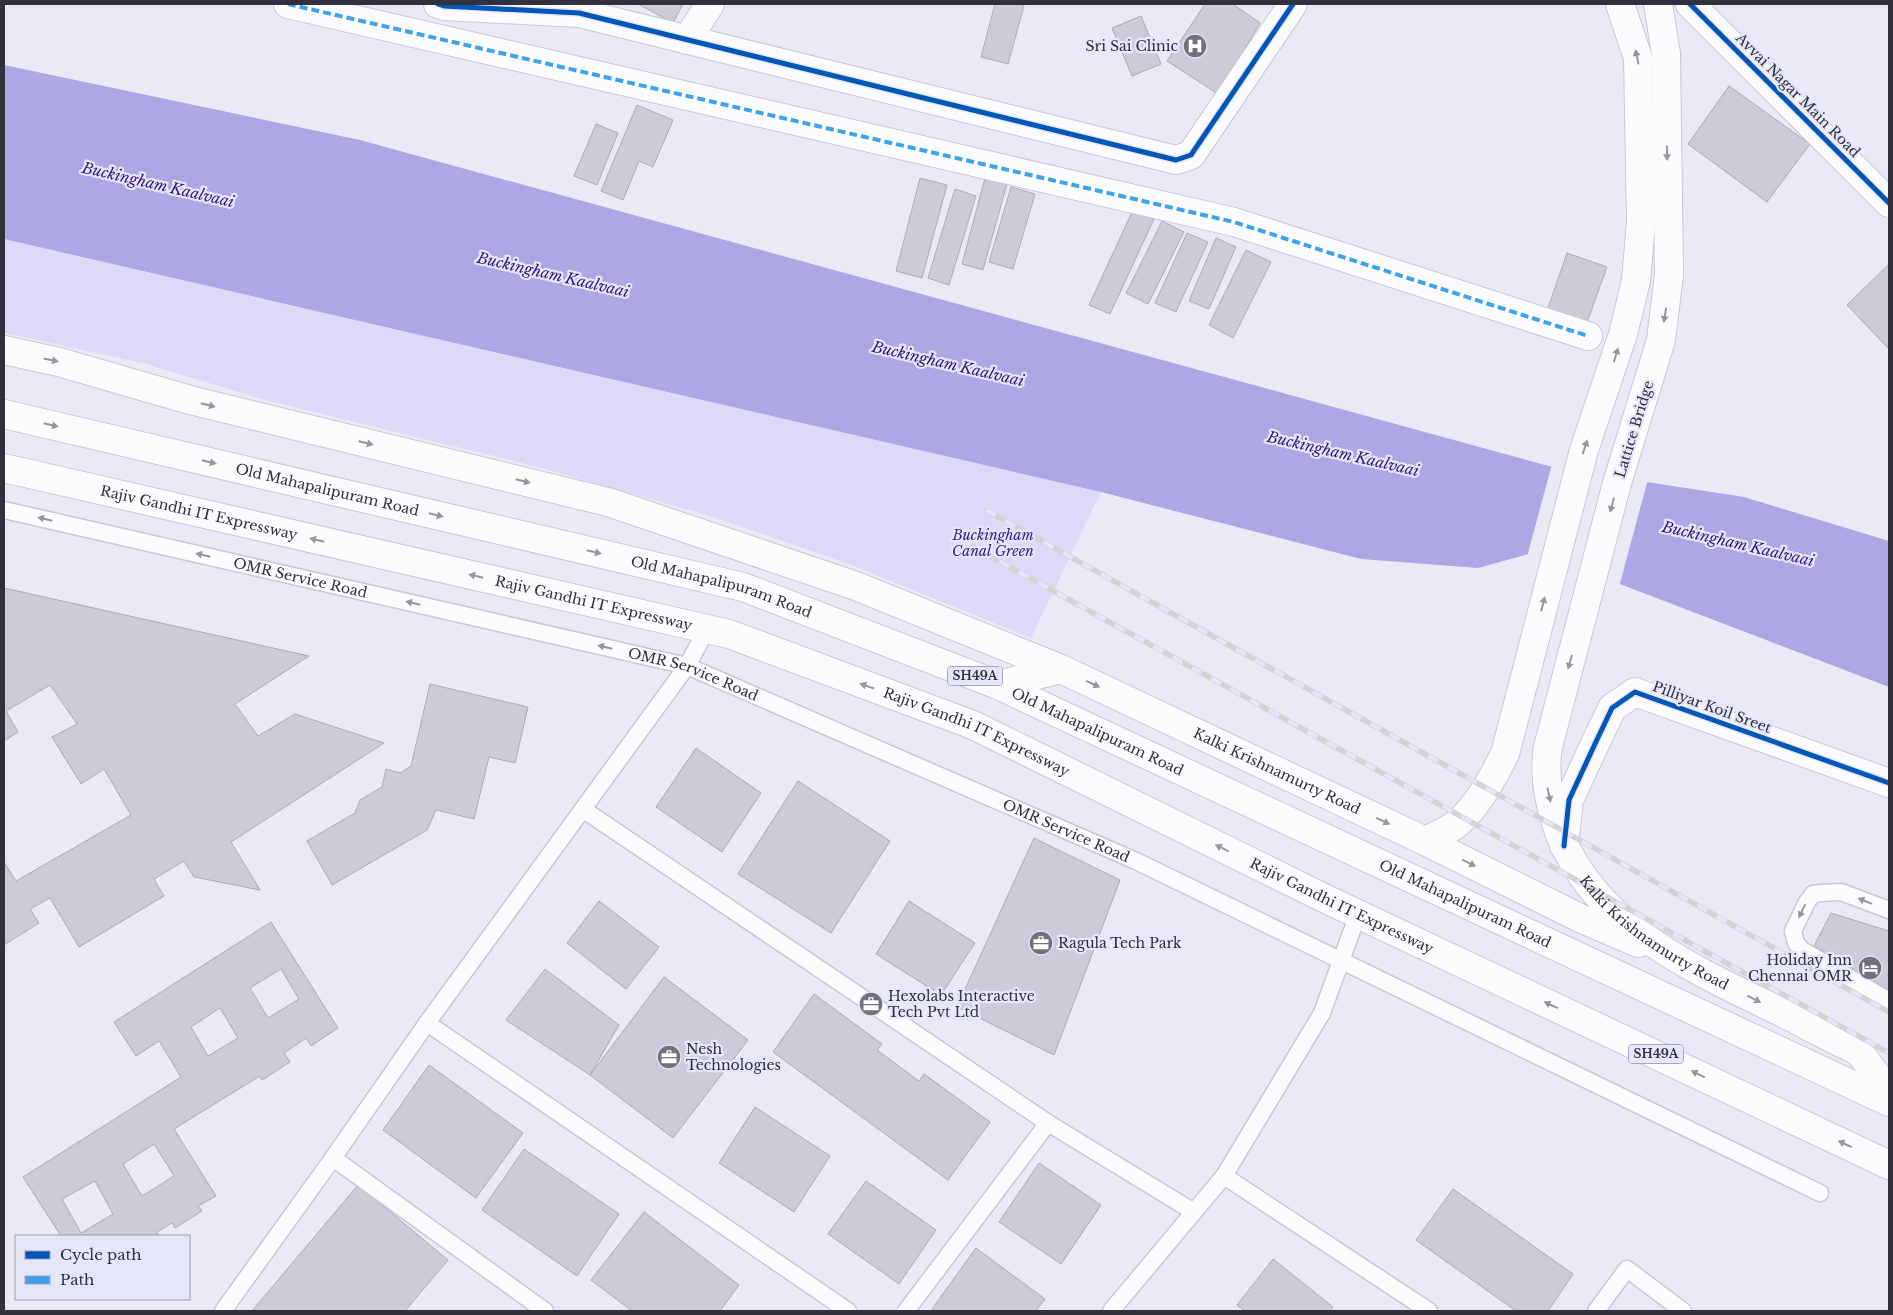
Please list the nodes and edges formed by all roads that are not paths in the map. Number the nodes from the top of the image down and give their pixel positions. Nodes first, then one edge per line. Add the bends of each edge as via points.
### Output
1 (288, 4) edge
2 (442, 4) edge
3 (710, 4) edge
4 (1293, 4) edge
5 (1620, 4) edge
6 (1658, 4) edge
7 (1693, 5) edge
8 (582, 8) edge
9 (687, 40) junction
10 (1889, 203) edge
11 (1588, 336) dead end
12 (4, 350) edge
13 (4, 414) edge
14 (4, 468) edge
15 (4, 510) edge
16 (707, 629) junction
17 (687, 666) junction
18 (1061, 669) junction
19 (998, 685) junction
20 (1548, 746) joint
21 (1889, 783) edge
22 (584, 810) junction
23 (1425, 841) junction
24 (1564, 846) junction
25 (1889, 910) edge
26 (1358, 914) junction
27 (1675, 958) junction
28 (1341, 959) junction
29 (1889, 1001) edge
30 (427, 1023) junction
31 (1889, 1094) edge
32 (1889, 1102) edge
33 (1048, 1123) junction
34 (333, 1158) junction
35 (1889, 1164) edge
36 (1224, 1176) junction
37 (1820, 1193) dead end
38 (1194, 1212) junction
39 (223, 1311) edge
40 (545, 1311) edge
41 (848, 1311) edge
42 (906, 1311) edge
43 (1111, 1311) edge
44 (1429, 1311) edge
45 (1596, 1311) edge
46 (1682, 1311) edge

1 - 11 main road via 1234,222
2 - 8 main road
3 - 9 main road
4 - 9 main road via 1191,155 1176,160
23 -> 5 main road via 1459,822 1478,800 1505,754 1584,450 1634,293 1641,221 1638,58
6 -> 20 main road, Lattice Bridge via 1666,54 1669,275 1666,308 1661,340 1617,483
7 - 10 main road, Avvai Nagar Main Road
8 - 9 main road
12 -> 18 main road, Kalki Krishnamurty Road via 59,362 190,400 608,502 856,586
13 -> 19 main road, Old Mahapalipuram Road / SH49A via 743,587
16 -> 14 main road, Rajiv Gandhi IT Expressway / SH49A
17 -> 15 lane, OMR Service Road
16 - 17 lane
26 -> 16 main road, Rajiv Gandhi IT Expressway / SH49A via 973,725 729,634
17 - 22 lane
17 - 28 lane, OMR Service Road via 1136,861
18 - 19 main road
18 -> 23 main road, Kalki Krishnamurty Road
19 - 32 main road, Old Mahapalipuram Road / SH49A
20 -> 24 main road, Kalki Krishnamurty Road via 1545,763 1547,785
21 - 24 main road, Pilliyar Koil Sreet via 1635,692 1612,708 1569,800
22 - 30 lane
22 - 33 lane
23 -> 27 main road, Kalki Krishnamurty Road via 1582,919
24 - 27 main road, Kalki Krishnamurty Road via 1599,898 1639,933
25 -> 29 lane via 1842,892 1813,894 1793,931 1802,950
26 - 28 lane
35 -> 26 main road, Rajiv Gandhi IT Expressway / SH49A
27 -> 31 main road, Kalki Krishnamurty Road via 1858,1051
28 - 36 lane via 1322,1013
28 - 37 lane, OMR Service Road
30 - 34 lane
30 - 41 lane
33 - 38 lane
33 - 42 lane
34 - 39 lane
34 - 40 lane
36 - 38 lane
36 - 44 lane
38 - 43 lane
45 - 46 lane via 1627,1269

